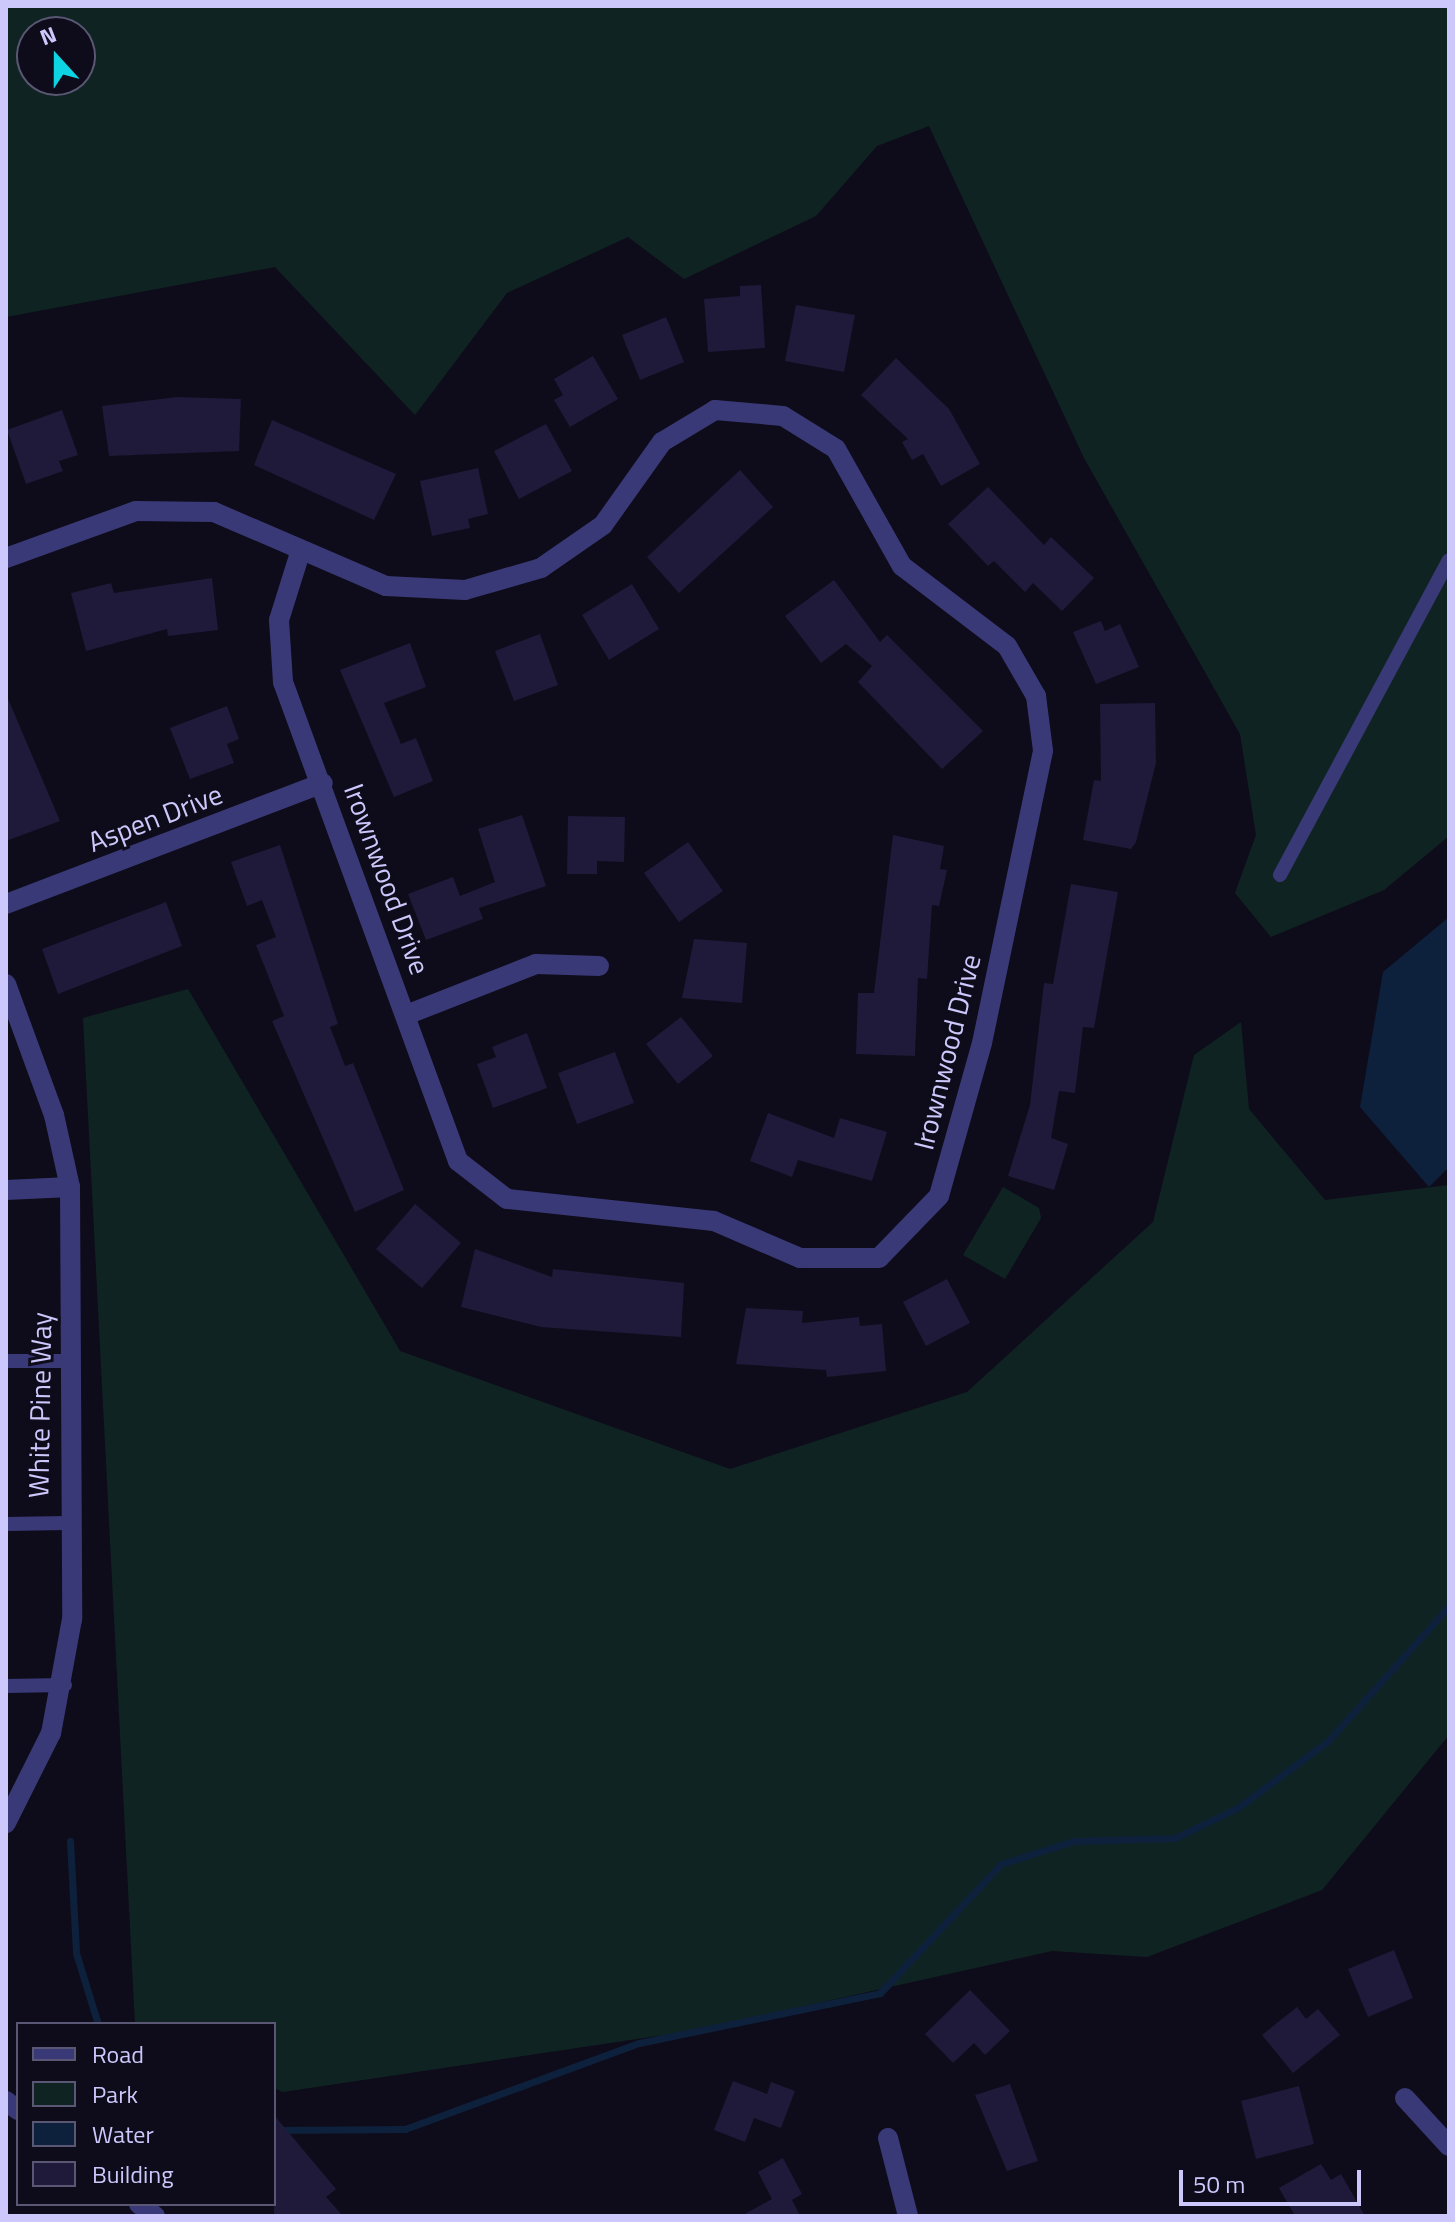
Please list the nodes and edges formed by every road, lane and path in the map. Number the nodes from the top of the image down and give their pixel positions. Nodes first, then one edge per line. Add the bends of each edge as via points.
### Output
1 (301, 550) junction
2 (12, 556) edge
3 (1449, 560) edge
4 (323, 783) junction
5 (1280, 875) dead end
6 (6, 904) edge
7 (599, 966) dead end
8 (6, 984) edge
9 (406, 1015) junction
10 (70, 1187) junction
11 (6, 1190) edge
12 (6, 1361) edge
13 (68, 1361) junction
14 (67, 1523) junction
15 (6, 1524) edge
16 (65, 1685) junction
17 (6, 1686) edge
18 (9, 1812) edge
19 (1405, 2098) dead end
20 (888, 2138) dead end
21 (1449, 2146) edge
22 (908, 2216) edge

1 - 2 street, Irownwood Drive via 214,512 136,511
1 - 4 street, Irownwood Drive via 279,620 283,682
1 - 9 street, Irownwood Drive via 386,586 465,590 541,568 603,525 662,442 715,410 783,416 836,449 902,566 1007,646 1036,696 1043,751 982,1043 939,1196 879,1258 800,1258 714,1221 507,1199 458,1161
3 - 5 lane
4 - 6 street, Aspen Drive
4 - 9 street, Irownwood Drive
7 - 9 street via 536,964
8 - 10 street, White Pine Way via 54,1115
10 - 11 street
10 - 13 street, White Pine Way
12 - 13 lane
13 - 14 street, White Pine Way
14 - 15 lane
14 - 16 street, White Pine Way via 72,1619
16 - 17 lane
16 - 18 street, White Pine Way
19 - 21 street
20 - 22 street

